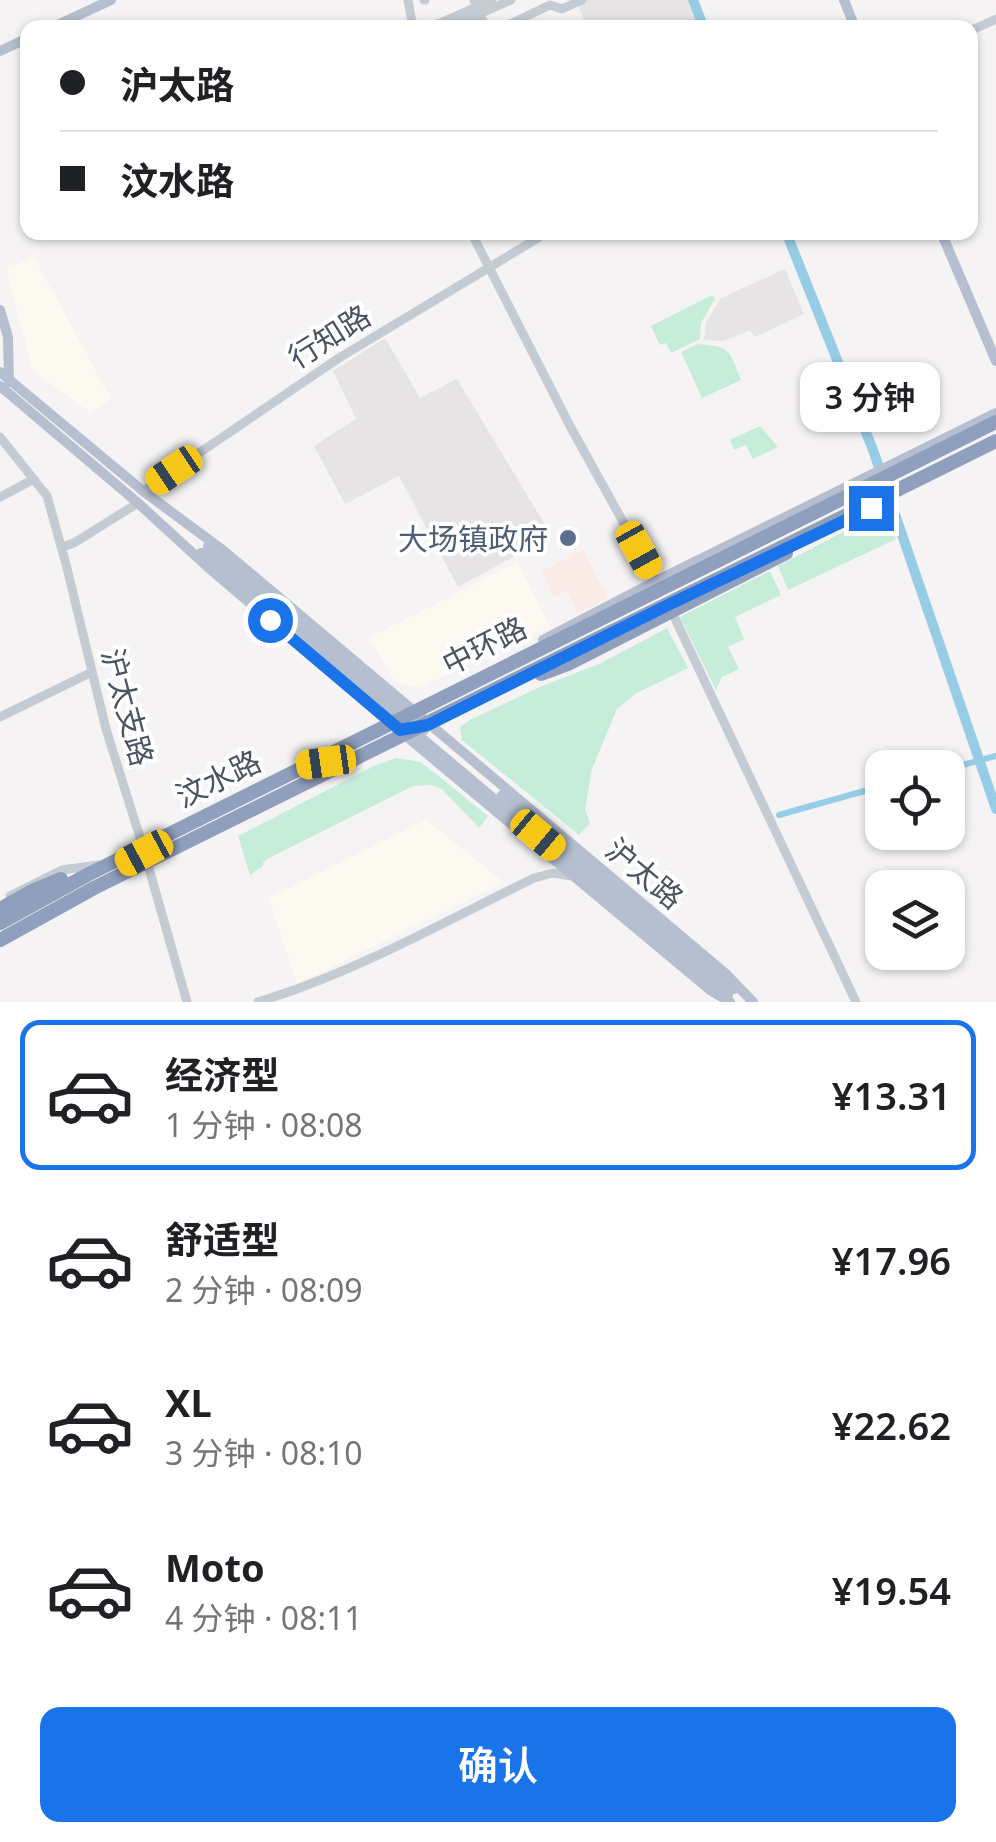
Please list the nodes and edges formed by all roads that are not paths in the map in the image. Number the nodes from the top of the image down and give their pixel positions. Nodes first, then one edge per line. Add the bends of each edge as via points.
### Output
1 (111, 0) edge
2 (492, 0) edge
3 (510, 0) edge
4 (582, 0) edge
5 (549, 3) edge
6 (477, 7) edge
7 (68, 20) edge
8 (447, 20) edge
9 (517, 20) edge
10 (475, 240) edge
11 (534, 240) edge
12 (944, 240) edge
13 (487, 268) junction
14 (0, 310) edge
15 (996, 361) edge
16 (0, 372) edge
17 (3, 387) edge
18 (996, 413) edge
19 (996, 422) edge
20 (0, 437) edge
21 (951, 443) junction
22 (996, 444) edge
23 (34, 479) junction
24 (0, 497) edge
25 (141, 497) junction
26 (876, 502) junction
27 (179, 518) junction
28 (168, 529) junction
29 (62, 548) junction
30 (656, 581) junction
31 (668, 605) junction
32 (92, 672) junction
33 (502, 688) junction
34 (412, 709) junction
35 (0, 717) edge
36 (428, 725) junction
37 (398, 729) junction
38 (326, 762) junction
39 (298, 766) junction
40 (256, 787) junction
41 (240, 805) junction
42 (542, 850) junction
43 (145, 855) junction
44 (100, 865) junction
45 (86, 872) junction
46 (575, 877) junction
47 (534, 878) junction
48 (61, 885) junction
49 (46, 904) junction
50 (0, 905) edge
51 (0, 932) edge
52 (187, 1002) edge
53 (258, 1002) edge
54 (733, 1002) edge
55 (752, 1002) edge
56 (856, 1002) edge

1 - 7 main road
2 - 6 street
3 - 6 street
4 - 5 street via 562,9
5 - 9 street
6 - 8 street
10 - 13 street
11 - 13 street, 行知路
12 - 15 main road
13 - 25 street, 行知路 via 294,387
13 - 30 street
14 - 17 main road via 8,337
16 - 17 main road, 沪太路
17 - 25 main road, 沪太路
18 - 21 highway
18 - 30 main road, 汶水路
19 - 21 highway, 中环路
20 - 23 street, 沪太支路
21 - 51 highway, 中环路 via 105,866
22 - 26 highway, 中环路
22 - 26 main road, 汶水路
23 - 24 street
23 - 29 street, 沪太支路
25 - 27 main road, 沪太路
25 - 28 main road, 沪太路
25 - 29 street, 行知路
26 - 31 main road, 汶水路
26 - 33 highway via 568,664
26 - 51 highway, 中环路
27 - 34 main road, 沪太路
27 - 55 main road, 沪太路
28 - 37 main road, 沪太路
28 - 54 main road, 沪太路
29 - 32 street, 沪太支路
30 - 31 street
30 - 34 main road, 汶水路
31 - 33 main road, 汶水路
31 - 56 street
32 - 35 street
32 - 43 street, 沪太支路
33 - 36 main road, 汶水路
34 - 36 main road, 沪太路
34 - 37 main road, 汶水路
36 - 37 main road, 汶水路
36 - 55 main road, 沪太路 via 725,972
37 - 38 main road, 汶水路
37 - 39 main road, 汶水路
37 - 42 main road, 沪太路
37 - 43 main road, 汶水路
38 - 39 main road
38 - 41 main road, 汶水路
39 - 40 main road, 汶水路
40 - 41 main road
40 - 43 main road, 汶水路
41 - 43 main road, 汶水路
42 - 46 main road, 沪太路
42 - 47 street via 544,866
43 - 44 main road, 汶水路
43 - 49 main road, 汶水路
43 - 51 main road, 汶水路 via 58,910
43 - 52 street, 沪太支路
44 - 45 main road, 汶水路
44 - 50 street via 62,870
45 - 48 main road, 汶水路
45 - 50 highway
46 - 47 street
46 - 54 main road, 沪太路
47 - 53 street via 350,968
48 - 49 main road
48 - 51 main road, 汶水路
49 - 51 main road, 汶水路

